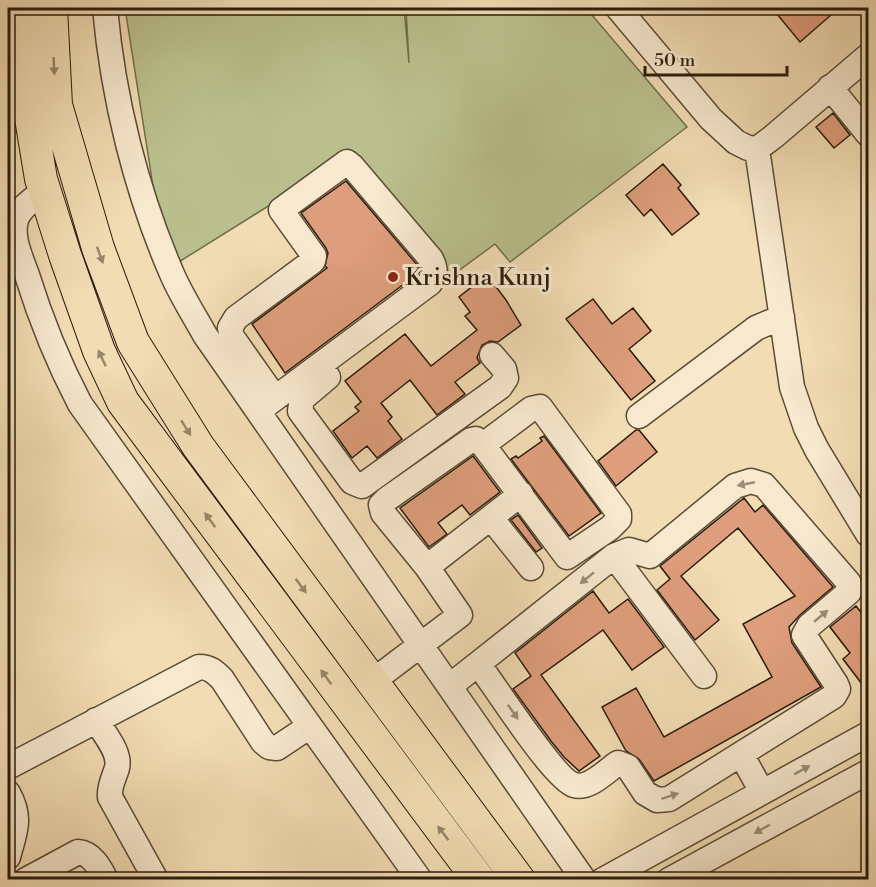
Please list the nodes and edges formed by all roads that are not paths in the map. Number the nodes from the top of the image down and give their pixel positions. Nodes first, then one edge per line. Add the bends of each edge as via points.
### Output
1 (22, 8) edge
2 (51, 8) edge
3 (105, 8) edge
4 (618, 8) edge
5 (868, 56) edge
6 (830, 87) junction
7 (18, 103) edge
8 (868, 134) edge
9 (757, 149) junction
10 (45, 190) junction
11 (782, 317) junction
12 (403, 323) dead end
13 (492, 355) dead end
14 (300, 411) junction
15 (268, 413) junction
16 (639, 416) dead end
17 (483, 445) junction
18 (521, 494) junction
19 (491, 518) junction
20 (868, 534) edge
21 (614, 556) junction
22 (427, 567) junction
23 (531, 568) dead end
24 (421, 645) junction
25 (479, 665) junction
26 (704, 676) dead end
27 (373, 681) junction
28 (450, 686) junction
29 (96, 720) junction
30 (310, 726) junction
31 (868, 734) edge
32 (741, 754) junction
33 (8, 767) edge
34 (868, 772) edge
35 (762, 792) junction
36 (8, 793) edge
37 (8, 857) edge
38 (149, 877) edge
39 (26, 879) edge
40 (106, 879) edge
41 (420, 879) edge
42 (479, 879) edge
43 (519, 879) edge
44 (584, 879) edge
45 (603, 879) edge
46 (669, 879) edge

1 - 7 main road
2 -> 27 main road via 56,105 98,248 133,342 198,446
3 - 15 street via 121,106 139,181 172,275 205,335
4 - 9 street via 711,119 736,142
5 - 6 street
6 - 8 street
6 - 9 street
7 - 10 main road
9 - 11 street
10 - 30 street via 21,211 15,229 42,324 66,377 80,404
42 -> 10 main road via 123,402 99,351
11 - 16 street via 756,328
11 - 20 street via 788,369 806,429
12 - 14 street via 308,393
13 - 14 street via 506,374 500,387 364,485 352,482
14 - 15 street
15 - 15 street via 435,276 431,259 347,162 281,210 314,256 313,261 236,318 230,328
15 - 24 street
17 - 18 street
17 - 18 street via 531,409 540,407 619,519 567,557
17 - 22 street via 471,440 381,505 383,513
18 - 19 street
19 - 22 street
19 - 23 street
21 -> 25 street
21 - 26 street
32 -> 21 street via 836,693 836,684 804,635 809,626 849,592 849,583 764,485 751,481 735,486 650,556 629,550
22 - 24 street via 460,613
24 - 27 street
24 - 28 street
25 - 28 street
25 -> 32 street via 549,763 574,786 586,786 618,763 628,767 645,793 657,800 669,799
27 - 43 main road
28 - 44 street
29 - 30 street via 192,669 206,667 222,679 269,747 277,748
29 - 33 street
29 - 38 street via 117,757 110,796
30 - 41 street
35 -> 31 street
32 - 35 street
34 -> 46 street
35 - 45 street
36 - 37 street via 17,824
39 - 40 street via 78,852 91,857

